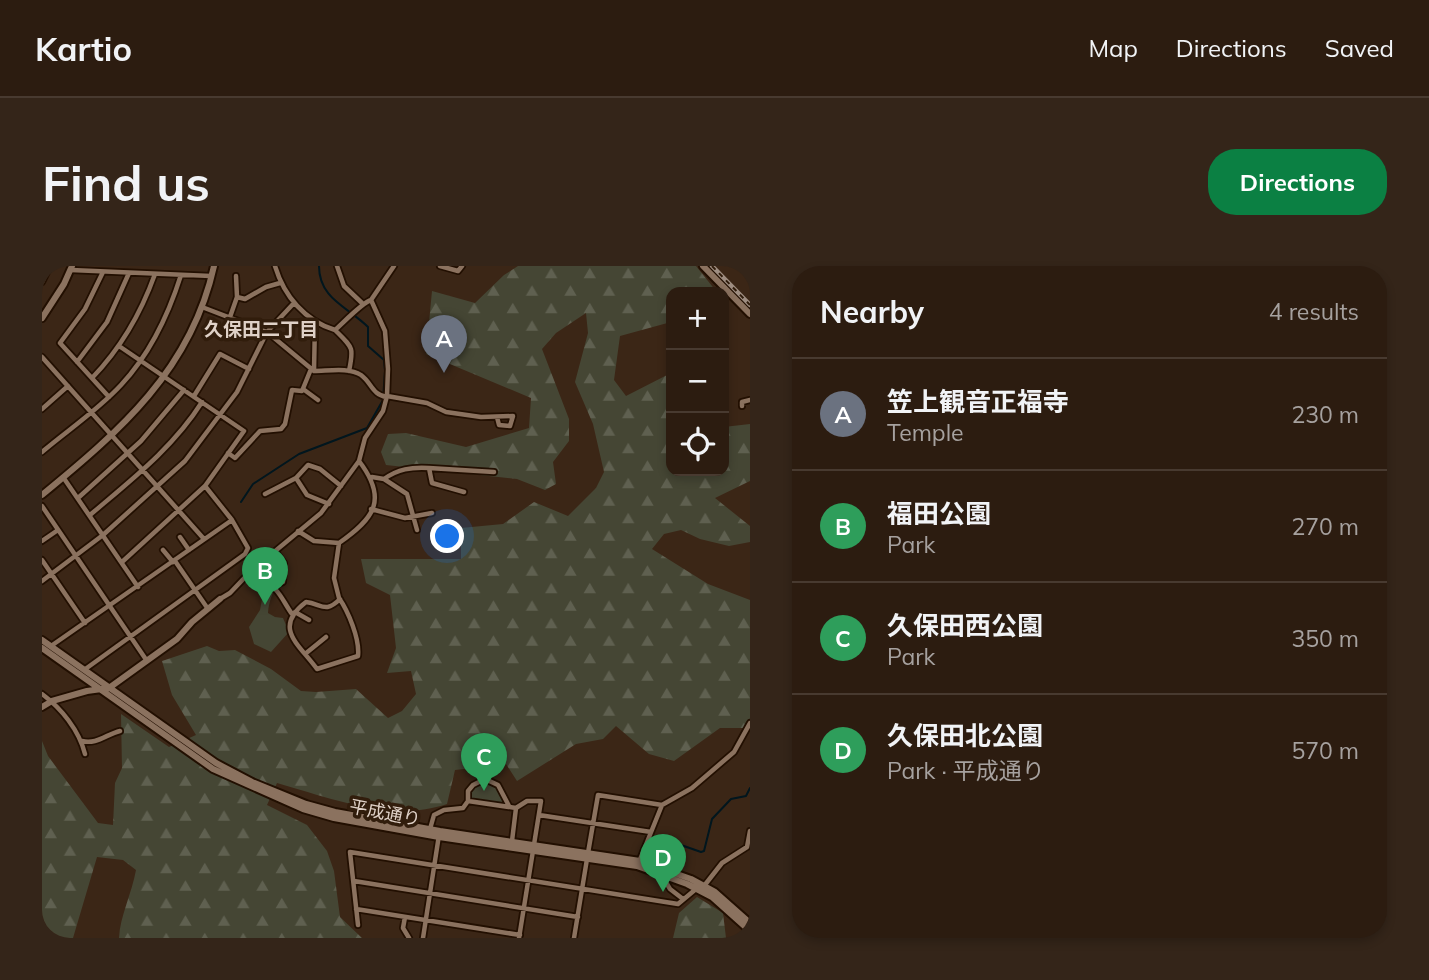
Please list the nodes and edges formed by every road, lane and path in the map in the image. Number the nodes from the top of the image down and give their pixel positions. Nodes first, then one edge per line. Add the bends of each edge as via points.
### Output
1 (50, 266) edge
2 (214, 266) edge
3 (275, 266) edge
4 (337, 266) edge
5 (394, 266) edge
6 (443, 266) edge
7 (462, 266) edge
8 (703, 266) edge
9 (71, 268) edge
10 (103, 272) junction
11 (129, 273) junction
12 (155, 274) junction
13 (181, 275) junction
14 (212, 276) junction
15 (236, 276) dead end
16 (42, 282) edge
17 (280, 284) junction
18 (237, 297) junction
19 (372, 300) junction
20 (294, 303) junction
21 (362, 303) junction
22 (202, 307) junction
23 (750, 314) edge
24 (230, 317) junction
25 (42, 318) edge
26 (315, 321) junction
27 (335, 330) junction
28 (267, 332) junction
29 (119, 346) junction
30 (42, 357) edge
31 (140, 360) junction
32 (77, 362) junction
33 (44, 363) edge
34 (249, 369) junction
35 (312, 370) junction
36 (349, 371) junction
37 (164, 376) junction
38 (92, 378) junction
39 (68, 386) junction
40 (303, 389) junction
41 (184, 390) junction
42 (194, 396) junction
43 (109, 397) junction
44 (387, 397) junction
45 (318, 400) dead end
46 (750, 400) edge
47 (202, 402) junction
48 (742, 406) dead end
49 (42, 409) edge
50 (91, 411) junction
51 (221, 415) junction
52 (497, 417) dead end
53 (112, 435) junction
54 (42, 452) edge
55 (128, 453) junction
56 (228, 453) junction
57 (359, 461) junction
58 (429, 468) junction
59 (143, 470) junction
60 (494, 472) dead end
61 (63, 477) junction
62 (371, 477) junction
63 (296, 478) junction
64 (384, 479) junction
65 (205, 485) junction
66 (341, 486) junction
67 (158, 487) junction
68 (464, 492) dead end
69 (265, 494) dead end
70 (42, 495) edge
71 (78, 498) junction
72 (329, 504) junction
73 (42, 506) edge
74 (371, 509) junction
75 (180, 511) junction
76 (432, 513) dead end
77 (44, 514) edge
78 (90, 516) junction
79 (413, 518) junction
80 (232, 520) junction
81 (58, 530) junction
82 (417, 530) dead end
83 (298, 531) junction
84 (103, 535) junction
85 (180, 537) dead end
86 (204, 539) junction
87 (42, 541) edge
88 (339, 543) junction
89 (163, 550) dead end
90 (189, 550) junction
91 (276, 552) junction
92 (76, 556) junction
93 (42, 560) edge
94 (174, 561) junction
95 (122, 562) junction
96 (51, 574) junction
97 (42, 581) edge
98 (138, 587) junction
99 (195, 590) junction
100 (220, 599) joint
101 (340, 599) junction
102 (109, 606) junction
103 (208, 609) junction
104 (293, 613) junction
105 (309, 620) dead end
106 (85, 623) junction
107 (131, 637) junction
108 (326, 637) dead end
109 (42, 640) edge
110 (45, 650) edge
111 (305, 654) junction
112 (147, 661) junction
113 (83, 670) junction
114 (109, 688) junction
115 (101, 689) junction
116 (42, 694) edge
117 (52, 701) junction
118 (42, 708) edge
119 (750, 723) edge
120 (120, 731) dead end
121 (81, 741) junction
122 (85, 754) dead end
123 (468, 801) junction
124 (663, 805) junction
125 (513, 807) junction
126 (539, 815) junction
127 (593, 823) junction
128 (430, 829) junction
129 (750, 831) edge
130 (651, 832) junction
131 (439, 834) junction
132 (512, 841) junction
133 (533, 848) junction
134 (587, 856) junction
135 (638, 864) junction
136 (434, 866) junction
137 (664, 879) dead end
138 (355, 881) junction
139 (528, 881) junction
140 (704, 886) junction
141 (696, 888) junction
142 (582, 890) junction
143 (429, 893) junction
144 (683, 900) junction
145 (524, 908) junction
146 (356, 909) junction
147 (578, 916) junction
148 (405, 917) junction
149 (425, 920) junction
150 (750, 923) edge
151 (358, 925) dead end
152 (750, 931) edge
153 (520, 937) edge
154 (409, 938) edge
155 (423, 938) edge
156 (574, 938) edge

1 - 16 street
2 - 14 street
3 - 17 street
4 - 21 street via 344,286
5 - 19 street
6 - 7 street via 458,271
8 - 23 street
9 - 10 street
9 - 25 street
10 - 11 street
10 - 32 street via 85,309 60,343
11 - 12 street
11 - 32 street via 107,322
12 - 13 street
12 - 29 street via 139,314
13 - 14 street
13 - 31 street
14 - 22 street
15 - 18 street
17 - 18 street via 245,299
17 - 20 street
18 - 24 street
19 - 21 street
19 - 44 street via 384,331
20 - 26 street
20 - 28 street
21 - 27 street
22 - 24 street
22 - 37 street
24 - 28 street
26 - 27 street
26 - 35 street
27 - 36 street via 352,347
28 - 34 street
28 - 35 street
29 - 31 street
29 - 38 street
30 - 33 street
31 - 37 street
31 - 43 street
32 - 38 street
33 - 39 street
34 - 42 street via 220,354
34 - 51 street
35 - 36 street
35 - 40 street
36 - 44 street via 359,374 376,394
37 - 41 street
37 - 53 street
38 - 43 street
39 - 49 street
39 - 50 street
40 - 45 street
40 - 56 street via 292,390 281,429 260,431 235,458
41 - 42 street
41 - 55 street
42 - 47 street
43 - 50 street
44 - 52 street via 427,403 446,412
44 - 57 street via 365,438
46 - 48 street
47 - 51 street
47 - 59 street via 173,442
50 - 53 street
50 - 54 street
51 - 56 street via 244,431
51 - 67 street
53 - 55 street
53 - 61 street
55 - 59 street
55 - 71 street
56 - 65 street
57 - 62 street
57 - 66 street
58 - 60 street
58 - 64 street via 405,469
58 - 68 street via 432,483
59 - 67 street
59 - 78 street
61 - 70 street
61 - 71 street
62 - 64 street
62 - 74 street via 376,495
63 - 66 street via 308,465
63 - 69 street
63 - 72 street via 307,495
64 - 79 street via 407,494
65 - 75 street
65 - 80 street
66 - 72 street
67 - 75 street
67 - 84 street
71 - 78 street
72 - 83 street
73 - 77 street
74 - 79 street
74 - 88 street via 357,530
75 - 86 street
75 - 95 street
76 - 79 street
77 - 81 street
78 - 84 street
79 - 82 street
80 - 86 street
80 - 99 street via 248,548 245,554
81 - 87 street
81 - 92 street
83 - 88 street via 313,541
83 - 91 street
84 - 92 street
84 - 95 street
85 - 90 street
86 - 90 street
88 - 101 street via 334,578
89 - 94 street
90 - 94 street
91 - 100 street
91 - 104 street via 284,563 283,582 275,589
92 - 96 street
92 - 102 street
93 - 96 street
94 - 98 street
94 - 99 street
95 - 98 street
96 - 97 street
96 - 106 street
98 - 102 street
99 - 103 street
99 - 107 street
100 - 103 street
101 - 104 street via 323,608 306,602
101 - 111 street via 349,614 358,656 317,669
102 - 106 street
102 - 107 street
103 - 112 street
104 - 105 street
104 - 111 street via 289,632
106 - 110 street
107 - 112 street
107 - 113 street
108 - 111 street
109 - 110 street, 平成通り
110 - 113 street, 平成通り
110 - 115 street, 平成通り
112 - 114 street
113 - 114 street, 平成通り
114 - 115 street
114 - 128 street, 平成通り via 216,763 252,782 335,812
115 - 117 street
115 - 131 street, 平成通り via 213,769 251,788 324,815
116 - 117 street
117 - 118 street
117 - 121 street
119 - 124 street via 734,752 692,788
120 - 121 street via 94,742
121 - 122 street
123 - 125 street
123 - 125 street via 473,785 489,779
123 - 128 street via 463,808 437,813
124 - 127 street via 598,795
124 - 130 street
125 - 126 street via 541,801
125 - 132 street
126 - 127 street
126 - 133 street
127 - 130 street
127 - 134 street
128 - 131 street, 平成通り
129 - 140 street via 747,848 722,863
130 - 135 street
131 - 132 street, 平成通り
131 - 133 street, 平成通り
131 - 136 street
132 - 133 street, 平成通り
133 - 134 street, 平成通り
133 - 139 street
134 - 135 street, 平成通り
134 - 142 street
135 - 140 street, 平成通り via 666,869
135 - 141 street, 平成通り
136 - 138 street via 350,852
136 - 139 street
136 - 143 street
137 - 144 street
138 - 143 street
138 - 146 street
139 - 142 street
139 - 145 street
140 - 150 street, 平成通り
141 - 144 street
141 - 152 street, 平成通り
142 - 144 street via 678,904
142 - 147 street
143 - 145 street
143 - 149 street
145 - 147 street
145 - 153 street
146 - 148 street
146 - 151 street
147 - 156 street
148 - 149 street
148 - 154 street via 403,928
149 - 153 street
149 - 155 street

